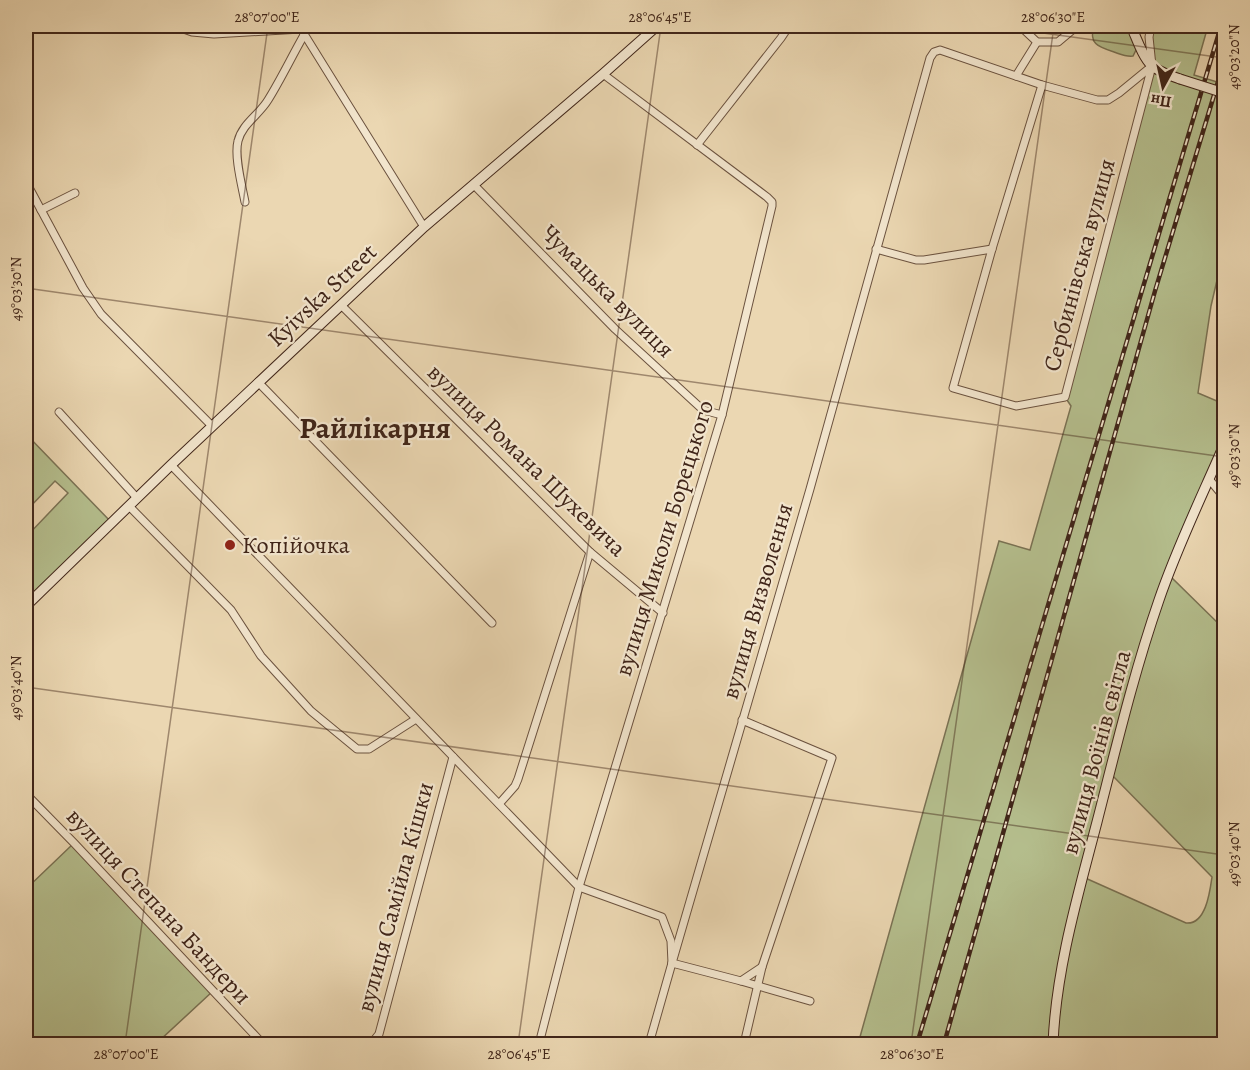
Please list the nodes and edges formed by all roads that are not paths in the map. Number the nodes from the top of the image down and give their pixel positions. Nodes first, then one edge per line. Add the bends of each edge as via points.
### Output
1 (175, 26) edge
2 (657, 26) edge
3 (789, 26) edge
4 (1020, 26) edge
5 (1077, 26) edge
6 (1131, 26) edge
7 (1151, 26) edge
8 (303, 29) edge
9 (1037, 42) junction
10 (1152, 66) junction
11 (603, 74) junction
12 (1016, 76) junction
13 (1042, 85) junction
14 (1224, 93) edge
15 (697, 146) junction
16 (26, 182) edge
17 (474, 185) junction
18 (75, 193) dead end
19 (245, 202) dead end
20 (41, 210) junction
21 (424, 227) junction
22 (876, 249) junction
23 (992, 249) junction
24 (341, 305) junction
25 (258, 382) junction
26 (59, 412) dead end
27 (722, 415) junction
28 (212, 426) junction
29 (1224, 445) edge
30 (171, 465) junction
31 (1209, 479) junction
32 (1224, 497) edge
33 (137, 498) junction
34 (129, 506) junction
35 (590, 552) junction
36 (26, 606) edge
37 (663, 613) junction
38 (492, 623) dead end
39 (416, 719) junction
40 (742, 720) junction
41 (453, 757) junction
42 (26, 794) edge
43 (499, 804) junction
44 (579, 887) junction
45 (672, 963) junction
46 (762, 967) junction
47 (741, 981) junction
48 (758, 986) junction
49 (810, 1001) dead end
50 (263, 1044) edge
51 (371, 1044) edge
52 (539, 1044) edge
53 (649, 1044) edge
54 (744, 1044) edge
55 (1053, 1044) edge

1 - 8 street via 214,34
2 - 11 street, Kyivska Street
3 - 15 street
4 - 9 street
5 - 9 street via 1058,42
6 - 10 street
7 - 10 street
8 - 19 street via 268,100 239,139 237,151
8 - 21 street
9 - 12 street
10 - 13 street, вулиця Визволення via 1108,100
10 - 14 street, bridge
10 - 23 street, Сербинівська вулиця via 1065,397 1016,406 952,388
11 - 15 street
11 - 17 street, Kyivska Street
12 - 13 street, вулиця Визволення
12 - 22 street, вулиця Визволення via 934,52
13 - 23 street
15 - 27 street, вулиця Миколи Борецького via 772,202
16 - 20 street
17 - 21 street, Kyivska Street
17 - 27 street, Чумацька вулиця via 615,329 703,410
18 - 20 street
20 - 28 street via 101,314
21 - 24 street, Kyivska Street
22 - 23 street via 924,260
22 - 40 street, вулиця Визволення
24 - 25 street, Kyivska Street
24 - 35 street, вулиця Романа Шухевича
25 - 28 street, Kyivska Street
25 - 38 street
26 - 33 street
27 - 37 street, вулиця Миколи Борецького
28 - 30 street, Kyivska Street
29 - 31 street, вулиця Воїнів світла
30 - 33 street, Kyivska Street
30 - 39 street
31 - 32 street
31 - 55 street, вулиця Воїнів світла via 1165,583 1130,698 1067,945
33 - 34 street, Kyivska Street
34 - 36 street, Kyivska Street
34 - 39 street via 231,610 261,656 311,711 357,749 369,749
35 - 37 street, вулиця Романа Шухевича
35 - 43 street via 518,779
37 - 44 street, вулиця Миколи Борецького
39 - 41 street
40 - 45 street, вулиця Визволення
40 - 46 street via 832,758
41 - 43 street
41 - 51 street, вулиця Самійла Кішки via 379,1034
42 - 50 street, вулиця Степана Бандери
43 - 44 street
44 - 45 street via 662,917 671,941
44 - 52 street, вулиця Миколи Борецького
45 - 47 street
45 - 53 street
46 - 47 street
46 - 48 street
47 - 48 street
48 - 49 street
48 - 54 street

